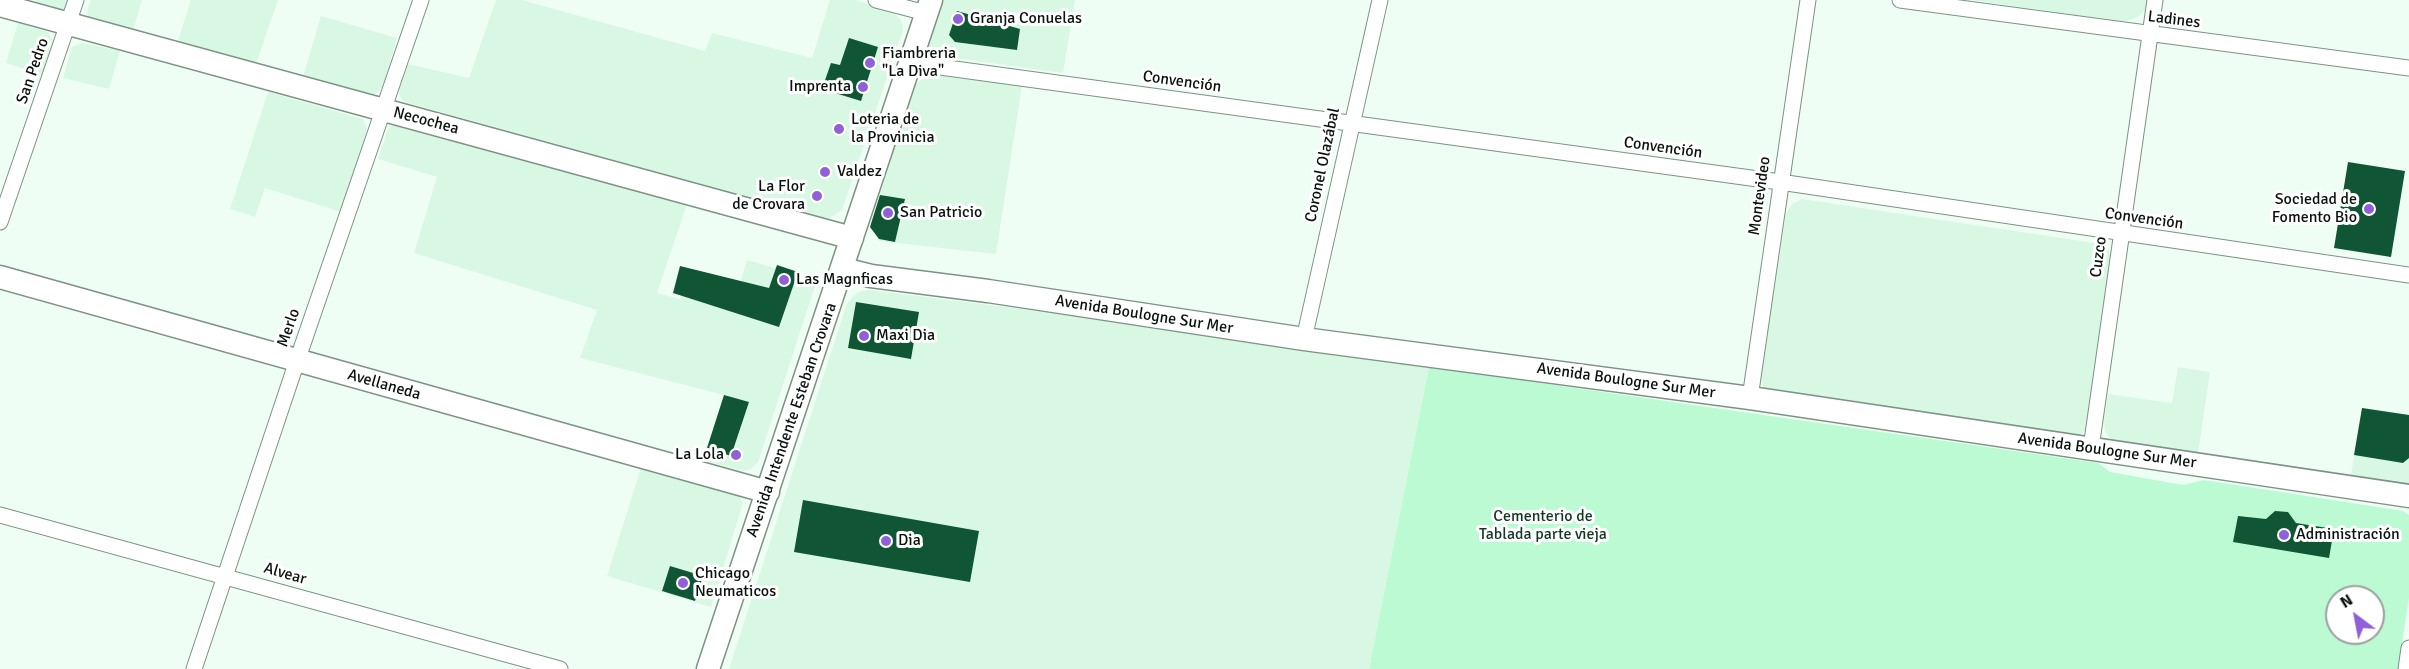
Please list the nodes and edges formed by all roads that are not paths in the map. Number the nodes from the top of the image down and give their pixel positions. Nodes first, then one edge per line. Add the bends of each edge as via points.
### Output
1 (76, 0) edge
2 (421, 0) edge
3 (876, 0) edge
4 (1380, 0) edge
5 (1808, 0) edge
6 (1900, 0) edge
7 (2155, 0) edge
8 (0, 5) edge
9 (928, 7) edge
10 (68, 24) junction
11 (2149, 35) junction
12 (911, 63) junction
13 (2409, 68) edge
14 (384, 109) junction
15 (1351, 124) junction
16 (1780, 182) junction
17 (0, 222) edge
18 (2120, 234) junction
19 (852, 238) junction
20 (843, 269) junction
21 (2409, 275) edge
22 (0, 277) edge
23 (1304, 339) junction
24 (297, 361) junction
25 (1750, 398) junction
26 (2091, 448) junction
27 (768, 492) junction
28 (2409, 495) edge
29 (0, 515) edge
30 (225, 576) junction
31 (2409, 648) edge
32 (194, 669) edge
33 (560, 669) edge
34 (708, 669) edge
35 (2406, 669) edge

1 - 10 street, San Pedro
2 - 14 street, Merlo
3 - 9 street
4 - 15 street, Coronel Olazábal
5 - 16 street, Montevideo
6 - 11 street, Ladines
7 - 11 street, Cuzco
8 - 10 main road, Necochea
9 - 12 main road, Avenida Intendente Esteban Crovara
10 - 14 main road, Necochea
10 - 17 street, San Pedro
11 - 13 street, Ladines
11 - 18 street, Cuzco
12 - 15 street, Convención
12 - 19 main road, Avenida Intendente Esteban Crovara
14 - 19 main road, Necochea
14 - 24 street, Merlo
15 - 16 street, Convención
15 - 23 street, Coronel Olazábal
16 - 18 street, Convención
16 - 25 street, Montevideo
18 - 21 street, Convención
18 - 26 street, Cuzco
19 - 20 main road, Avenida Intendente Esteban Crovara
20 - 23 main road, Avenida Boulogne Sur Mer
20 - 27 main road, Avenida Intendente Esteban Crovara
22 - 24 main road, Avellaneda
23 - 25 main road, Avenida Boulogne Sur Mer
24 - 27 main road, Avellaneda
24 - 30 street, Merlo
25 - 26 main road, Avenida Boulogne Sur Mer
26 - 28 main road, Avenida Boulogne Sur Mer
27 - 34 main road, Avenida Intendente Esteban Crovara
29 - 30 street, Alvear
30 - 32 street, Merlo
30 - 33 street, Alvear
31 - 35 street

